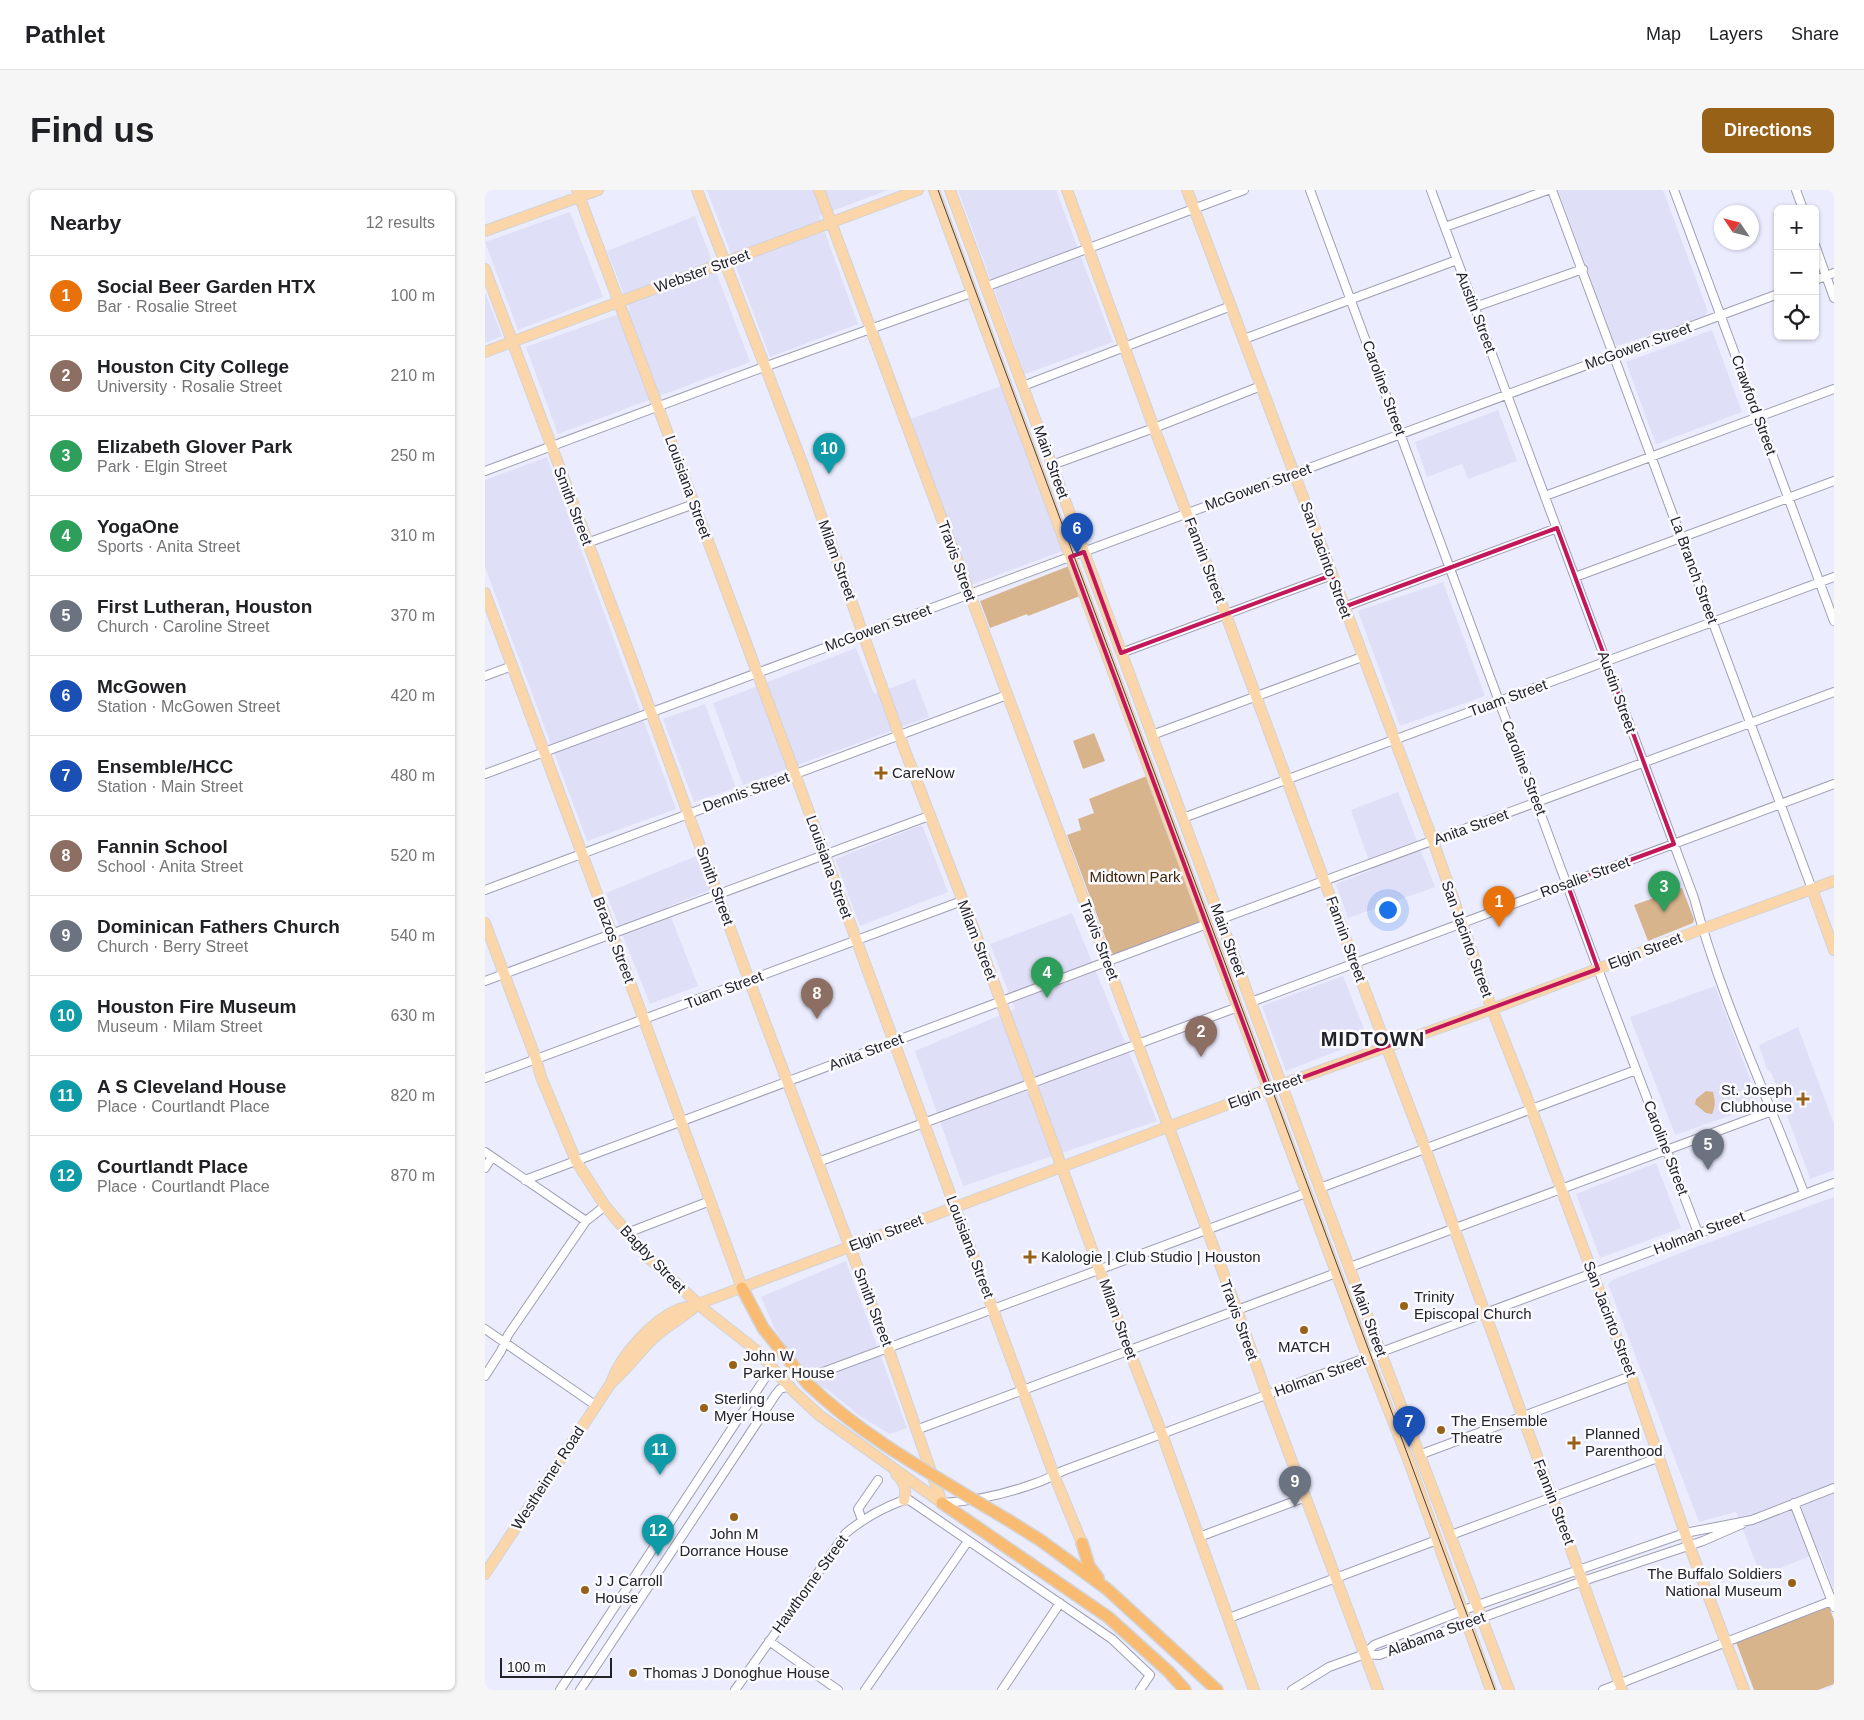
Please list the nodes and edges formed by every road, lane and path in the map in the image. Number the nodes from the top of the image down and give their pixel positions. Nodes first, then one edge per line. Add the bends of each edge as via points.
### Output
1 (597, 190) edge
2 (697, 190) edge
3 (819, 190) edge
4 (918, 190) edge
5 (934, 190) edge
6 (950, 190) edge
7 (1067, 190) edge
8 (1187, 190) edge
9 (1244, 190) edge
10 (1310, 190) edge
11 (1431, 190) edge
12 (1548, 190) edge
13 (1552, 190) edge
14 (1674, 190) edge
15 (1796, 190) edge
16 (578, 193) edge
17 (1802, 205) edge
18 (1194, 208) junction
19 (831, 223) junction
20 (1445, 227) junction
21 (485, 231) edge
22 (1089, 248) junction
23 (1817, 250) edge
24 (1457, 260) junction
25 (725, 263) junction
26 (485, 269) edge
27 (1583, 269) junction
28 (1834, 273) edge
29 (1826, 276) junction
30 (1819, 279) edge
31 (985, 286) junction
32 (971, 293) junction
33 (1775, 295) edge
34 (1834, 298) edge
35 (1351, 300) junction
36 (619, 301) junction
37 (1231, 306) junction
38 (1475, 307) junction
39 (1721, 315) junction
40 (871, 329) junction
41 (1244, 339) junction
42 (512, 341) junction
43 (1125, 346) junction
44 (485, 352) edge
45 (1613, 355) junction
46 (764, 367) junction
47 (1023, 386) junction
48 (1261, 386) junction
49 (1834, 389) edge
50 (1508, 394) junction
51 (658, 407) junction
52 (1759, 417) junction
53 (1154, 428) junction
54 (1401, 434) junction
55 (551, 446) junction
56 (1652, 458) junction
57 (1052, 465) junction
58 (485, 471) edge
59 (1294, 474) junction
60 (1834, 481) edge
61 (1545, 496) junction
62 (1788, 498) junction
63 (694, 504) junction
64 (1187, 513) junction
65 (1557, 528) junction
66 (1682, 538) junction
67 (587, 543) junction
68 (1084, 552) junction
69 (1070, 557) junction
70 (1450, 568) junction
71 (1332, 575) junction
72 (1575, 577) junction
73 (1834, 577) edge
74 (1820, 582) junction
75 (485, 593) edge
76 (969, 594) junction
77 (1344, 607) junction
78 (1226, 615) junction
79 (1834, 621) edge
80 (1713, 622) junction
81 (863, 633) junction
82 (1121, 653) junction
83 (1362, 657) junction
84 (1606, 661) junction
85 (512, 666) junction
86 (757, 673) junction
87 (485, 676) edge
88 (1834, 692) edge
89 (1007, 695) junction
90 (1256, 695) junction
91 (1499, 701) junction
92 (651, 712) junction
93 (1752, 722) junction
94 (899, 735) junction
95 (1152, 735) junction
96 (1394, 740) junction
97 (543, 752) junction
98 (1643, 763) junction
99 (485, 774) edge
100 (795, 774) junction
101 (1286, 780) junction
102 (1834, 784) edge
103 (1537, 802) junction
104 (1781, 804) junction
105 (688, 814) junction
106 (929, 816) junction
107 (1183, 818) junction
108 (1433, 841) junction
109 (1674, 844) junction
110 (582, 854) junction
111 (824, 855) junction
112 (1325, 881) junction
113 (1834, 881) edge
114 (1567, 883) junction
115 (1812, 889) junction
116 (485, 890) edge
117 (718, 895) junction
118 (962, 901) junction
119 (1221, 919) junction
120 (485, 923) edge
121 (1461, 923) junction
122 (1207, 924) junction
123 (1702, 929) junction
124 (612, 934) junction
125 (856, 940) junction
126 (1834, 950) edge
127 (1107, 961) junction
128 (1355, 964) junction
129 (1598, 969) junction
130 (505, 974) junction
131 (749, 980) junction
132 (485, 981) edge
133 (1000, 1002) junction
134 (1251, 1002) junction
135 (1238, 1007) junction
136 (1492, 1009) junction
137 (645, 1020) junction
138 (893, 1041) junction
139 (1137, 1044) junction
140 (1386, 1047) junction
141 (536, 1059) junction
142 (1636, 1070) junction
143 (485, 1078) edge
144 (788, 1081) junction
145 (1031, 1083) junction
146 (1282, 1084) junction
147 (1268, 1090) junction
148 (1531, 1108) junction
149 (1773, 1111) junction
150 (681, 1122) junction
151 (924, 1122) junction
152 (1167, 1128) junction
153 (1425, 1148) junction
154 (1667, 1149) junction
155 (485, 1152) edge
156 (492, 1157) junction
157 (576, 1161) junction
158 (818, 1162) junction
159 (1061, 1167) junction
160 (485, 1168) edge
161 (525, 1180) junction
162 (1834, 1183) edge
163 (1320, 1188) junction
164 (1561, 1189) junction
165 (1307, 1193) junction
166 (1804, 1193) junction
167 (710, 1201) junction
168 (605, 1206) junction
169 (955, 1207) junction
170 (586, 1221) junction
171 (1453, 1229) junction
172 (1206, 1230) junction
173 (627, 1233) junction
174 (1698, 1233) junction
175 (850, 1246) junction
176 (1350, 1267) junction
177 (1099, 1269) junction
178 (1336, 1273) junction
179 (1592, 1273) junction
180 (742, 1288) junction
181 (698, 1304) junction
182 (993, 1309) junction
183 (1237, 1310) junction
184 (1484, 1314) junction
185 (485, 1329) edge
186 (505, 1343) junction
187 (889, 1348) junction
188 (1129, 1350) junction
189 (1381, 1353) junction
190 (1368, 1358) junction
191 (771, 1366) junction
192 (485, 1376) edge
193 (1631, 1376) junction
194 (812, 1379) junction
195 (791, 1386) junction
196 (1023, 1389) junction
197 (1267, 1395) junction
198 (750, 1402) junction
199 (595, 1405) junction
200 (764, 1411) junction
201 (1521, 1417) junction
202 (916, 1430) junction
203 (1162, 1434) junction
204 (1419, 1455) junction
205 (1660, 1457) junction
206 (889, 1466) junction
207 (1054, 1475) junction
208 (878, 1480) dead end
209 (697, 1481) junction
210 (1834, 1488) edge
211 (712, 1491) junction
212 (1306, 1497) junction
213 (1553, 1497) junction
214 (904, 1500) junction
215 (943, 1504) junction
216 (1794, 1504) junction
217 (862, 1520) junction
218 (1745, 1521) junction
219 (1685, 1533) junction
220 (1451, 1535) junction
221 (1199, 1537) junction
222 (1437, 1540) junction
223 (968, 1541) junction
224 (1082, 1543) joint
225 (1689, 1545) junction
226 (641, 1567) junction
227 (486, 1570) edge
228 (655, 1576) junction
229 (1581, 1576) junction
230 (1336, 1578) junction
231 (1107, 1589) junction
232 (1833, 1603) edge
233 (1060, 1604) junction
234 (1477, 1605) junction
235 (1461, 1611) junction
236 (1481, 1617) junction
237 (1229, 1618) junction
238 (1466, 1624) junction
239 (769, 1641) junction
240 (1726, 1642) junction
241 (586, 1650) junction
242 (1365, 1654) junction
243 (600, 1660) junction
244 (1621, 1687) edge
245 (560, 1690) edge
246 (580, 1690) edge
247 (735, 1690) edge
248 (838, 1690) edge
249 (865, 1690) edge
250 (1002, 1690) edge
251 (1140, 1690) edge
252 (1185, 1690) edge
253 (1217, 1690) edge
254 (1254, 1690) edge
255 (1292, 1690) edge
256 (1378, 1690) edge
257 (1491, 1690) edge
258 (1509, 1690) edge
259 (1603, 1690) edge
260 (1744, 1690) edge

1 - 16 main road
2 - 25 main road, Milam Street
3 - 19 main road, Travis Street
4 - 19 main road, Webster Street
5 - 32 main road, Main Street
6 - 31 main road, Main Street
7 - 22 main road, Fannin Street
8 - 18 main road, San Jacinto Street
9 - 18 street
10 - 35 street, Caroline Street
11 - 20 street, Austin Street
12 - 20 street
13 - 27 street, La Branch Street
14 - 39 street, Crawford Street
15 - 17 street
16 - 21 main road
16 - 36 main road, Louisiana Street
18 - 22 street
18 - 37 main road, San Jacinto Street
19 - 25 main road, Webster Street
19 - 40 main road, Travis Street
20 - 24 street, Austin Street
22 - 31 street
22 - 43 main road, Fannin Street
23 - 29 street
24 - 35 street
24 - 38 street, Austin Street
25 - 36 main road, Webster Street
25 - 46 main road, Milam Street
26 - 42 main road, Smith Street
27 - 38 street
27 - 45 street, La Branch Street
28 - 29 street
29 - 30 street
29 - 34 street
31 - 47 main road, Main Street
32 - 40 street
32 - 69 main road, Main Street
33 - 39 street, McGowen Street
35 - 41 street
35 - 54 street, Caroline Street
36 - 42 main road, Webster Street
36 - 51 main road, Louisiana Street
37 - 41 main road, San Jacinto Street
37 - 43 street
38 - 50 street, Austin Street
39 - 45 street, McGowen Street
39 - 52 street, Crawford Street
40 - 46 street
40 - 76 main road, Travis Street
41 - 48 main road, San Jacinto Street
42 - 44 main road, Webster Street
42 - 55 main road, Smith Street
43 - 47 street
43 - 53 main road, Fannin Street
45 - 50 street, McGowen Street
45 - 56 street, La Branch Street
46 - 51 street
46 - 81 main road, Milam Street
47 - 57 main road, Main Street
48 - 53 street
48 - 59 main road, San Jacinto Street
49 - 52 street
50 - 54 street, McGowen Street
50 - 61 street, Austin Street
51 - 55 street
51 - 63 main road, Louisiana Street
52 - 56 street
52 - 62 street, Crawford Street
53 - 57 street
53 - 64 main road, Fannin Street
54 - 59 street, McGowen Street
54 - 70 street, Caroline Street
55 - 58 street
55 - 67 main road, Smith Street
56 - 61 street
56 - 66 street, La Branch Street
57 - 68 main road, Main Street
59 - 64 street, McGowen Street
59 - 71 main road, San Jacinto Street
60 - 62 street
61 - 65 street, Austin Street
62 - 66 street
62 - 74 street, Crawford Street
63 - 67 street
63 - 86 main road, Louisiana Street
64 - 68 street, McGowen Street
64 - 78 main road, Fannin Street
65 - 70 street
65 - 72 street, Austin Street
66 - 72 street
66 - 80 street, La Branch Street
67 - 92 main road, Smith Street
68 - 69 street, McGowen Street
68 - 82 main road, Main Street
69 - 76 street, McGowen Street
69 - 122 main road, Main Street
70 - 77 street
70 - 91 street, Caroline Street
71 - 77 main road, San Jacinto Street
71 - 78 street
72 - 84 street, Austin Street
73 - 74 street, Tuam Street
74 - 79 street, Crawford Street
74 - 80 street, Tuam Street
75 - 85 main road, Brazos Street
76 - 81 street, McGowen Street
76 - 89 main road, Travis Street
77 - 83 main road, San Jacinto Street
78 - 82 street
78 - 90 main road, Fannin Street
80 - 84 street, Tuam Street
80 - 93 street, La Branch Street
81 - 86 street, McGowen Street
81 - 94 main road, Milam Street
82 - 95 main road, Main Street
83 - 90 street
83 - 96 main road, San Jacinto Street
84 - 91 street, Tuam Street
84 - 98 street, Austin Street
85 - 87 street
85 - 97 main road, Brazos Street
86 - 92 street, McGowen Street
86 - 100 main road, Louisiana Street
88 - 93 street, Anita Street
89 - 94 street, Dennis Street
89 - 127 main road, Travis Street
90 - 95 street
90 - 101 main road, Fannin Street
91 - 96 street, Tuam Street
91 - 103 street, Caroline Street
92 - 97 street, McGowen Street
92 - 105 main road, Smith Street
93 - 98 street, Anita Street
93 - 104 street, La Branch Street
94 - 100 street, Dennis Street
94 - 106 main road, Milam Street
95 - 107 main road, Main Street
96 - 101 street, Tuam Street
96 - 108 main road, San Jacinto Street
97 - 99 street, McGowen Street
97 - 110 main road, Brazos Street
98 - 103 street, Anita Street
98 - 109 street, Austin Street
100 - 105 street, Dennis Street
100 - 111 main road, Louisiana Street
101 - 107 street, Tuam Street
101 - 112 main road, Fannin Street
102 - 104 street, Rosalie Street
103 - 108 street, Anita Street
103 - 114 street, Caroline Street
104 - 109 street, Rosalie Street
104 - 115 street, La Branch Street
105 - 110 street, Dennis Street
105 - 117 main road, Smith Street
106 - 111 street
106 - 118 main road, Milam Street
107 - 119 main road, Main Street
108 - 112 street, Anita Street
108 - 121 main road, San Jacinto Street
109 - 114 street, Rosalie Street
109 - 123 street, Austin Street
110 - 116 street, Dennis Street
110 - 124 main road, Brazos Street
111 - 117 street
111 - 125 main road, Louisiana Street
112 - 119 street, Anita Street
112 - 128 main road, Fannin Street
113 - 115 main road, Elgin Street
114 - 121 street, Rosalie Street
114 - 129 street, Caroline Street
115 - 123 main road, Elgin Street
115 - 126 main road, La Branch Street
117 - 124 street
117 - 131 main road, Smith Street
118 - 125 street, Tuam Street
118 - 133 main road, Milam Street
119 - 134 main road, Main Street
120 - 130 main road, Bagby Street
121 - 128 street, Rosalie Street
121 - 136 main road, San Jacinto Street
122 - 127 street, Anita Street
122 - 135 main road, Main Street
123 - 129 main road, Elgin Street
123 - 149 street, Austin Street
124 - 130 street
124 - 137 main road, Brazos Street
125 - 131 street, Tuam Street
125 - 138 main road, Louisiana Street
127 - 133 street, Anita Street
127 - 139 main road, Travis Street
128 - 134 street, Rosalie Street
128 - 140 main road, Fannin Street
129 - 136 main road, Elgin Street
129 - 142 street, Caroline Street
130 - 132 street
130 - 141 main road, Bagby Street
131 - 137 street, Tuam Street
131 - 144 main road, Smith Street
133 - 138 street, Anita Street
133 - 145 main road, Milam Street
134 - 146 main road, Main Street
135 - 139 street
135 - 147 main road, Main Street
136 - 140 main road, Elgin Street
136 - 148 main road, San Jacinto Street
137 - 141 street, Tuam Street
137 - 150 main road, Brazos Street
138 - 144 street, Anita Street
138 - 151 main road, Louisiana Street
139 - 145 street
139 - 152 main road, Travis Street
140 - 146 main road, Elgin Street
140 - 153 main road, Fannin Street
141 - 143 street, Tuam Street
141 - 157 main road, Bagby Street
142 - 148 street
142 - 154 street, Caroline Street
144 - 150 street, Anita Street
144 - 158 main road, Smith Street
145 - 151 street
145 - 159 main road, Milam Street
146 - 147 main road, Elgin Street
146 - 163 main road, Main Street
147 - 152 main road, Elgin Street
147 - 165 main road, Main Street
148 - 153 street
148 - 164 main road, San Jacinto Street
149 - 154 street
149 - 166 street, Austin Street
150 - 157 street, Anita Street
150 - 167 main road, Brazos Street
151 - 158 street
151 - 169 main road, Louisiana Street
152 - 159 main road, Elgin Street
152 - 172 main road, Travis Street
153 - 163 street
153 - 171 main road, Fannin Street
154 - 164 street
154 - 174 street, Caroline Street
155 - 156 street
156 - 160 street
156 - 161 street
157 - 161 street, Anita Street
157 - 168 main road, Bagby Street
158 - 175 main road, Smith Street
159 - 169 main road, Elgin Street
159 - 177 main road, Milam Street
161 - 170 street
162 - 166 street, Holman Street
163 - 176 main road, Main Street
164 - 171 street
164 - 179 main road, San Jacinto Street
165 - 172 street
165 - 178 main road, Main Street
166 - 174 street, Holman Street
167 - 173 street
167 - 180 main road, Brazos Street
168 - 170 street
168 - 173 main road, Bagby Street
169 - 175 main road, Elgin Street
169 - 182 main road, Louisiana Street
170 - 186 street
171 - 176 street
171 - 184 main road, Fannin Street
172 - 177 street
172 - 183 main road, Travis Street
173 - 181 main road, Bagby Street
174 - 179 street, Holman Street
175 - 180 main road, Elgin Street
175 - 187 main road, Smith Street
176 - 189 main road, Main Street
177 - 182 street
177 - 188 main road, Milam Street
178 - 183 street
178 - 190 main road, Main Street
179 - 184 street, Holman Street
179 - 193 main road, San Jacinto Street
180 - 181 main road, Elgin Street
180 - 194 highway via 763,1328
181 - 191 main road, Bagby Street
181 - 199 main road, Westheimer Road via 678,1309 653,1326 623,1359
182 - 187 street
182 - 196 main road, Louisiana Street
183 - 188 street
183 - 197 main road, Travis Street
184 - 189 street, Holman Street
184 - 201 main road, Fannin Street
185 - 186 street
186 - 192 street
186 - 199 street
187 - 194 street
187 - 202 main road, Smith Street
188 - 196 street
188 - 203 main road, Milam Street
189 - 190 street, Holman Street
189 - 204 main road, Main Street
190 - 197 street, Holman Street
190 - 222 main road, Main Street
191 - 195 main road, Bagby Street
191 - 198 street
193 - 201 street
193 - 205 main road, San Jacinto Street
194 - 231 highway, bridge via 833,1407 881,1442 1040,1540
195 - 200 street via 778,1391
195 - 206 main road, Bagby Street via 819,1415
196 - 202 street
196 - 207 main road, Louisiana Street
197 - 203 street, Holman Street
197 - 212 main road, Travis Street
198 - 200 street
198 - 209 street
199 - 227 main road, Westheimer Road
200 - 211 street
201 - 204 street
201 - 213 main road, Fannin Street
202 - 215 main road, Smith Street
203 - 207 street, Holman Street
203 - 221 main road, Milam Street
204 - 220 main road, Main Street
205 - 213 street
205 - 219 main road, San Jacinto Street
206 - 214 main road via 904,1483
206 - 215 main road, Bagby Street
207 - 215 street, Holman Street via 1002,1494
207 - 224 main road, Louisiana Street
208 - 217 street via 858,1509
209 - 211 street
209 - 226 street
210 - 216 street, Alabama Street
211 - 228 street
212 - 221 street
212 - 230 main road, Travis Street
213 - 220 street
213 - 229 main road, Fannin Street
214 - 217 street, Hawthorne Street
214 - 223 street via 909,1500
215 - 252 highway via 1108,1616
216 - 218 street, Alabama Street
216 - 232 street
217 - 239 street, Hawthorne Street via 832,1550
218 - 219 street, Alabama Street
218 - 225 street, Alabama Street via 1738,1527
219 - 225 main road, San Jacinto Street
219 - 229 street, Alabama Street
220 - 234 main road, Main Street
221 - 237 main road, Milam Street
222 - 230 street
222 - 235 main road, Main Street
223 - 233 street
223 - 249 street
224 - 231 highway via 1089,1566
225 - 229 street, Alabama Street
225 - 240 main road, San Jacinto Street
226 - 228 street
226 - 241 street
228 - 243 street
229 - 234 street, Alabama Street
229 - 236 street, Alabama Street
229 - 244 main road, Fannin Street
230 - 237 street
230 - 242 main road, Travis Street
231 - 253 highway
232 - 240 street
233 - 250 street
233 - 251 street via 1112,1639 1150,1675
234 - 235 street, Alabama Street
234 - 236 main road, Main Street
235 - 238 main road, Main Street
235 - 242 street, Alabama Street via 1375,1645
236 - 238 street, Alabama Street
236 - 258 main road, Main Street
237 - 254 main road, Milam Street
238 - 242 street, Alabama Street via 1379,1655
238 - 257 main road, Main Street
239 - 247 street, Hawthorne Street
239 - 248 street
240 - 244 street
240 - 260 main road, San Jacinto Street
241 - 243 street
241 - 245 street
242 - 255 street via 1329,1668
242 - 256 main road, Travis Street
243 - 246 street
244 - 259 street

